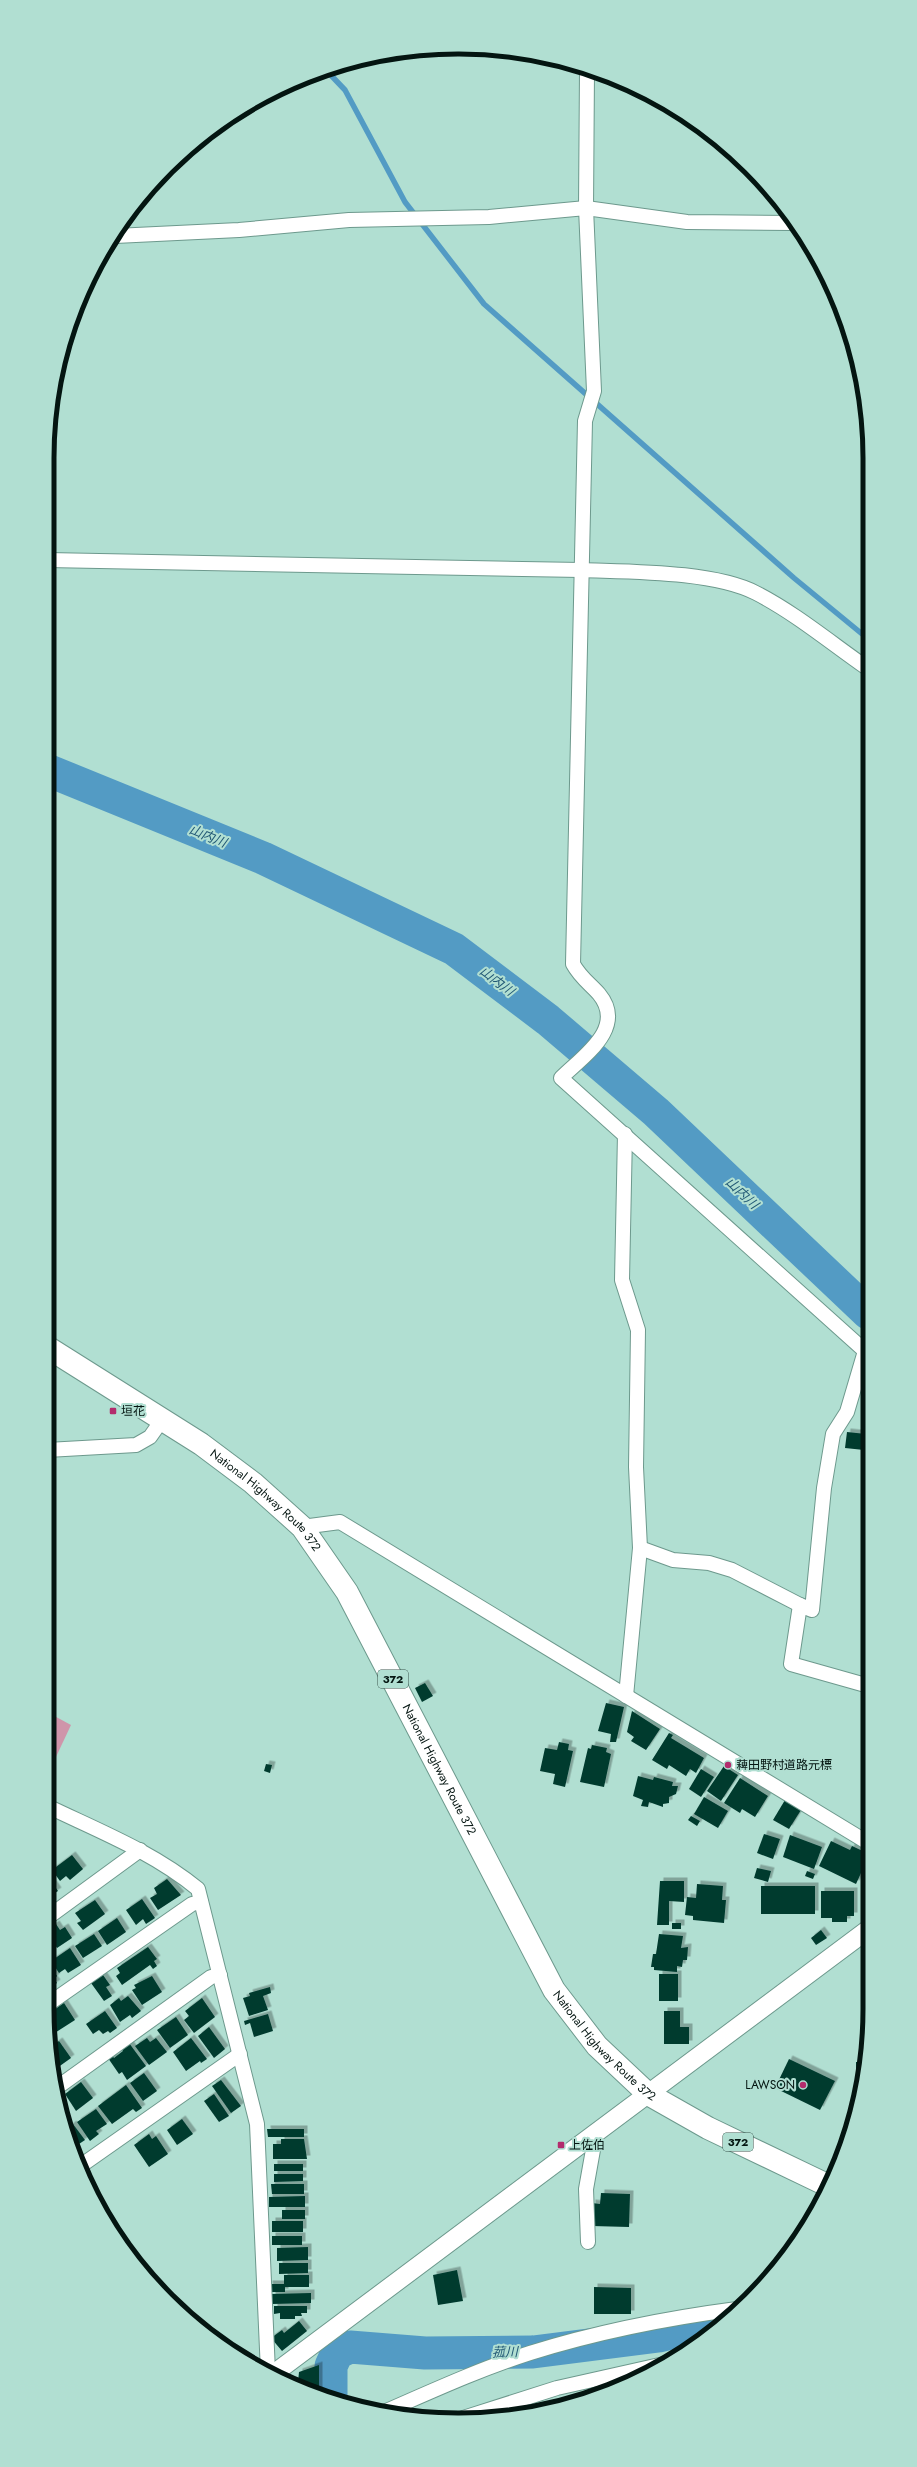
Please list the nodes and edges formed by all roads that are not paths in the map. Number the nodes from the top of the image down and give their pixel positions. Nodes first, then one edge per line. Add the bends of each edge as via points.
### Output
1 (587, 74) edge
2 (586, 208) junction
3 (787, 223) edge
4 (121, 236) edge
5 (54, 560) edge
6 (582, 570) junction
7 (863, 665) edge
8 (625, 1134) junction
9 (863, 1348) edge
10 (54, 1351) edge
11 (863, 1357) edge
12 (162, 1420) junction
13 (54, 1450) edge
14 (302, 1527) junction
15 (640, 1548) junction
16 (800, 1605) junction
17 (863, 1684) edge
18 (626, 1696) junction
19 (54, 1809) edge
20 (863, 1840) edge
21 (140, 1850) junction
22 (201, 1902) junction
23 (54, 1913) edge
24 (863, 1933) edge
25 (220, 1975) junction
26 (54, 2000) edge
27 (240, 2054) junction
28 (61, 2084) edge
29 (648, 2094) junction
30 (596, 2133) junction
31 (85, 2163) edge
32 (823, 2183) edge
33 (588, 2242) dead end
34 (727, 2311) edge
35 (268, 2365) edge
36 (640, 2369) edge
37 (278, 2370) edge
38 (394, 2408) edge
39 (481, 2412) edge

1 - 2 street
2 - 3 street via 687,222
2 - 4 street via 489,217 349,220 239,230
2 - 6 street via 594,391 585,421
5 - 6 street
6 - 7 street via 643,572 720,580 755,592 782,608
6 - 8 street via 573,964 579,975 600,995 609,1013 605,1033 561,1078
8 - 9 street
8 - 15 street via 622,1280 638,1330 636,1466
10 - 12 highway, National Highway Route 372 / 372
11 - 16 street via 847,1412 833,1434 824,1488 812,1610
12 - 13 street via 150,1437 136,1445
12 - 14 highway, National Highway Route 372 / 372 via 201,1444 253,1483
14 - 18 street via 340,1522
14 - 29 highway, National Highway Route 372 / 372 via 347,1592 554,1990 597,2046
15 - 16 street via 673,1560 709,1563 732,1570
15 - 18 street
16 - 17 street via 791,1664
18 - 20 street
19 - 21 street
21 - 22 street via 176,1870 198,1889
21 - 23 street
22 - 25 street
22 - 26 street via 192,1904
24 - 29 street
25 - 27 street
25 - 28 street via 211,1977
27 - 31 street
27 - 35 street via 257,2124
29 - 30 street
29 - 32 highway, National Highway Route 372 / 372 via 708,2128
30 - 33 street via 586,2189
30 - 37 street
34 - 38 street via 619,2330 531,2353 454,2381
36 - 39 street via 557,2388

